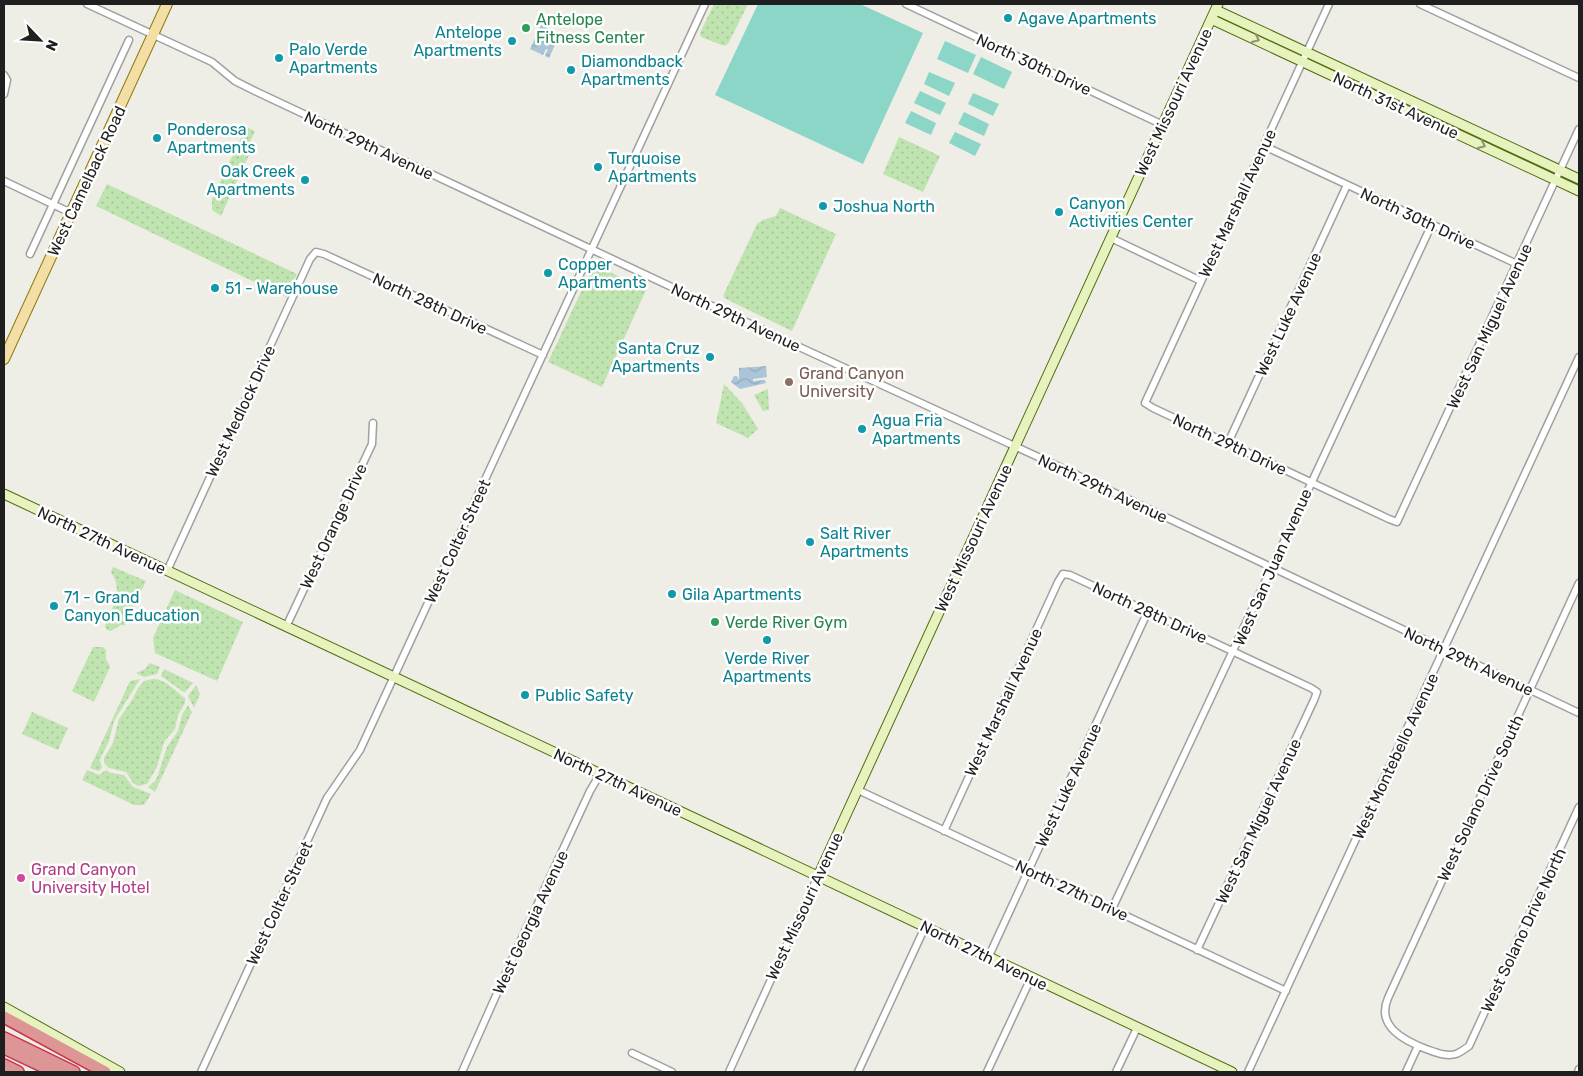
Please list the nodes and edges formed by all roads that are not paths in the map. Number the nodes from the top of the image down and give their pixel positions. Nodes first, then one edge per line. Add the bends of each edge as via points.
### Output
1 (87, 4) edge
2 (167, 4) edge
3 (705, 4) edge
4 (906, 4) edge
5 (1329, 4) edge
6 (1420, 4) edge
7 (1217, 7) edge
8 (1211, 19) junction
9 (152, 35) junction
10 (129, 40) dead end
11 (1307, 52) junction
12 (1303, 61) junction
13 (6, 77) edge
14 (1579, 78) edge
15 (4, 94) edge
16 (1440, 114) junction
17 (1436, 123) junction
18 (1163, 125) junction
19 (1579, 129) edge
20 (1264, 146) junction
21 (1560, 170) junction
22 (1579, 179) edge
23 (1556, 180) junction
24 (4, 181) edge
25 (1347, 185) junction
26 (1579, 191) edge
27 (53, 205) junction
28 (71, 213) junction
29 (1432, 224) junction
30 (1111, 238) junction
31 (592, 248) junction
32 (316, 252) joint
33 (30, 254) dead end
34 (1517, 264) junction
35 (1202, 281) junction
36 (543, 355) junction
37 (1579, 357) edge
38 (4, 359) edge
39 (1145, 403) joint
40 (373, 423) dead end
41 (1228, 443) junction
42 (1015, 446) junction
43 (1311, 482) junction
44 (4, 494) edge
45 (1397, 522) joint
46 (1272, 568) junction
47 (167, 571) junction
48 (1063, 574) joint
49 (1579, 583) edge
50 (1148, 612) junction
51 (286, 627) junction
52 (1445, 649) junction
53 (1234, 652) junction
54 (394, 677) junction
55 (1530, 690) junction
56 (1317, 692) joint
57 (1579, 713) edge
58 (600, 774) junction
59 (858, 790) junction
60 (1579, 807) edge
61 (944, 831) junction
62 (1029, 870) junction
63 (818, 876) junction
64 (1112, 909) junction
65 (925, 927) junction
66 (1197, 950) junction
67 (988, 958) junction
68 (1031, 978) junction
69 (1286, 991) junction
70 (4, 1008) edge
71 (4, 1017) edge
72 (1137, 1028) junction
73 (4, 1038) edge
74 (1418, 1046) junction
75 (4, 1048) edge
76 (632, 1053) dead end
77 (4, 1055) edge
78 (4, 1065) edge
79 (18, 1072) edge
80 (39, 1072) edge
81 (55, 1072) edge
82 (74, 1072) edge
83 (105, 1072) edge
84 (120, 1072) edge
85 (201, 1072) edge
86 (462, 1072) edge
87 (672, 1072) edge
88 (728, 1072) edge
89 (858, 1072) edge
90 (987, 1072) edge
91 (1116, 1072) edge
92 (1232, 1072) edge
93 (1248, 1072) edge
94 (1406, 1072) edge

1 - 9 street, North 29th Avenue
2 - 9 main road, West Camelback Road
3 - 31 street, West Colter Street
4 - 18 street, North 30th Drive
5 - 11 street, West Marshall Avenue
6 - 14 street
7 - 8 street, West Missouri Avenue
7 - 11 street, North 31st Avenue
8 -> 12 street, North 31st Avenue
8 - 18 street, West Missouri Avenue
9 - 28 main road, West Camelback Road
9 - 31 street, North 29th Avenue via 212,62 241,84
10 - 27 street, West Camelback Road
11 - 12 street, West Marshall Avenue
11 - 16 street, North 31st Avenue
12 - 17 street, North 31st Avenue
12 - 20 street, West Marshall Avenue
13 - 15 street
16 - 17 street
16 - 21 street, North 31st Avenue
17 -> 23 street, North 31st Avenue
18 - 30 street, West Missouri Avenue
19 - 21 street, West San Miguel Avenue
20 - 25 street, North 30th Drive
20 - 35 street, West Marshall Avenue
21 - 22 street, North 31st Avenue
21 - 23 street, West San Miguel Avenue
23 - 26 street, North 31st Avenue
23 - 34 street, West San Miguel Avenue
24 - 27 street
25 - 29 street, North 30th Drive
25 - 41 street, West Luke Avenue
27 - 28 street
27 - 33 street, West Camelback Road
28 - 38 main road, West Camelback Road
29 - 34 street, North 30th Drive
29 - 43 street, West San Juan Avenue
30 - 35 street
30 - 42 street, West Missouri Avenue
31 - 36 street, West Colter Street
31 - 42 street, North 29th Avenue
32 - 36 street, North 28th Drive
32 - 47 street, West Medlock Drive
34 - 45 street, West San Miguel Avenue
35 - 39 street, West Marshall Avenue
36 - 54 street, West Colter Street
37 - 52 street, West Montebello Avenue
39 - 41 street, North 29th Drive
40 - 51 street, West Orange Drive via 372,444
41 - 43 street, North 29th Drive
42 - 46 street, North 29th Avenue
42 - 59 street, West Missouri Avenue
43 - 45 street, North 29th Drive
43 - 46 street, West San Juan Avenue
44 - 47 street, North 27th Avenue
46 - 52 street, North 29th Avenue
46 - 53 street, West San Juan Avenue
47 - 51 street, North 27th Avenue
48 - 50 street, North 28th Drive
48 - 61 street, West Marshall Avenue
49 - 55 street, West Solano Drive South
50 - 53 street, North 28th Drive
50 - 62 street, West Luke Avenue
51 - 54 street, North 27th Avenue
52 - 55 street, North 29th Avenue
52 - 69 street, West Montebello Avenue
53 - 56 street, North 28th Drive
53 - 64 street, West San Juan Avenue
54 - 58 street, North 27th Avenue
54 - 85 street, West Colter Street via 360,750 327,798
55 - 57 street, North 29th Avenue
55 - 74 street, West Solano Drive South via 1385,1006 1384,1014 1394,1032
56 - 66 street, West San Miguel Avenue
58 - 63 street, North 27th Avenue
58 - 86 street, West Georgia Avenue
59 - 61 street, North 27th Drive
59 - 63 street, West Missouri Avenue
60 - 74 street, West Solano Drive North via 1474,1039 1456,1054 1446,1055
61 - 62 street, North 27th Drive
62 - 64 street, North 27th Drive
62 - 67 street, West Luke Avenue
63 - 65 street, North 27th Avenue
63 - 88 street, West Missouri Avenue
64 - 66 street, North 27th Drive
65 - 67 street, North 27th Avenue
65 - 89 street
66 - 69 street, North 27th Drive
67 - 68 street, North 27th Avenue
68 - 72 street, North 27th Avenue
68 - 90 street
69 - 93 street, West Montebello Avenue
70 - 84 street
71 - 83 highway
72 - 91 street
72 - 92 street, North 27th Avenue
73 - 82 highway
74 - 94 street
75 - 81 highway
76 - 87 street
77 - 80 highway
78 - 79 highway

